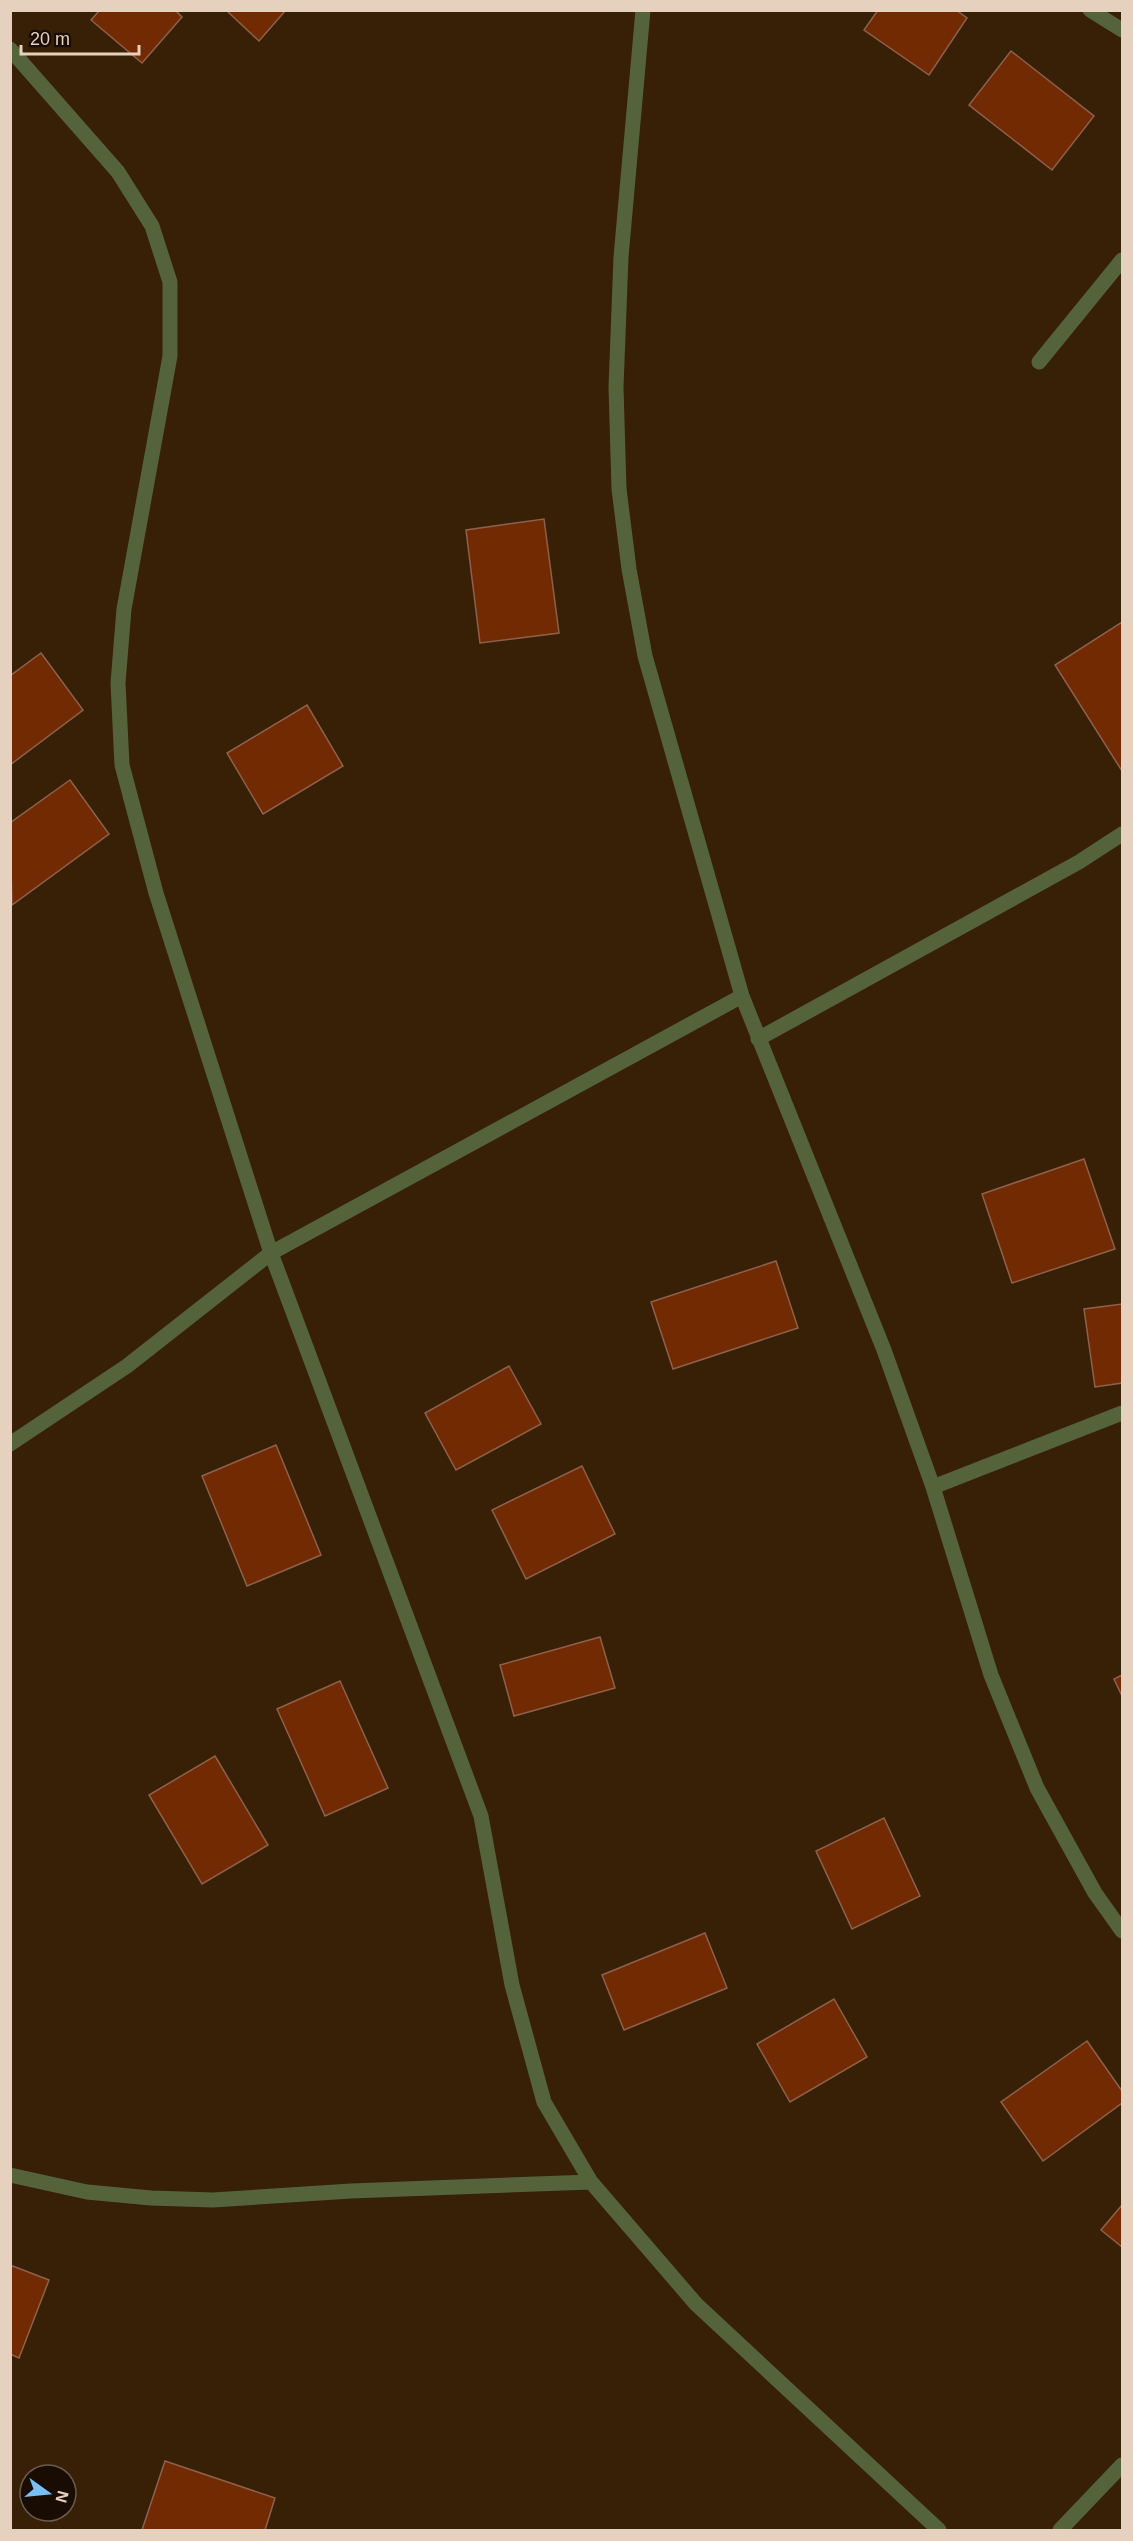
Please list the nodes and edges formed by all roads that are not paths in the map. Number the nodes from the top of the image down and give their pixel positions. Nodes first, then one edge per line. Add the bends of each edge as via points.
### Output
1 (643, 10) edge
2 (1090, 10) edge
3 (1122, 30) edge
4 (10, 49) edge
5 (1122, 260) edge
6 (1039, 362) dead end
7 (1122, 834) edge
8 (742, 996) junction
9 (758, 1039) junction
10 (270, 1252) junction
11 (1122, 1413) edge
12 (10, 1444) edge
13 (933, 1487) junction
14 (1122, 1931) edge
15 (10, 2175) edge
16 (591, 2182) junction
17 (1122, 2465) edge
18 (939, 2530) edge
19 (1060, 2530) edge

1 - 8 street via 621,257 616,387 619,489 645,656
2 - 3 street
4 - 10 street via 118,172 152,226 170,282 170,356 124,609 118,683 122,765 156,893
5 - 6 street
7 - 9 street
8 - 9 street
8 - 10 street
9 - 13 street via 884,1350
10 - 12 street via 127,1366
10 - 16 street via 481,1816 512,1985 544,2102
11 - 13 street
13 - 14 street via 991,1675 1037,1788 1095,1893
15 - 16 street via 87,2192 213,2199
16 - 18 street via 696,2304
17 - 19 street

